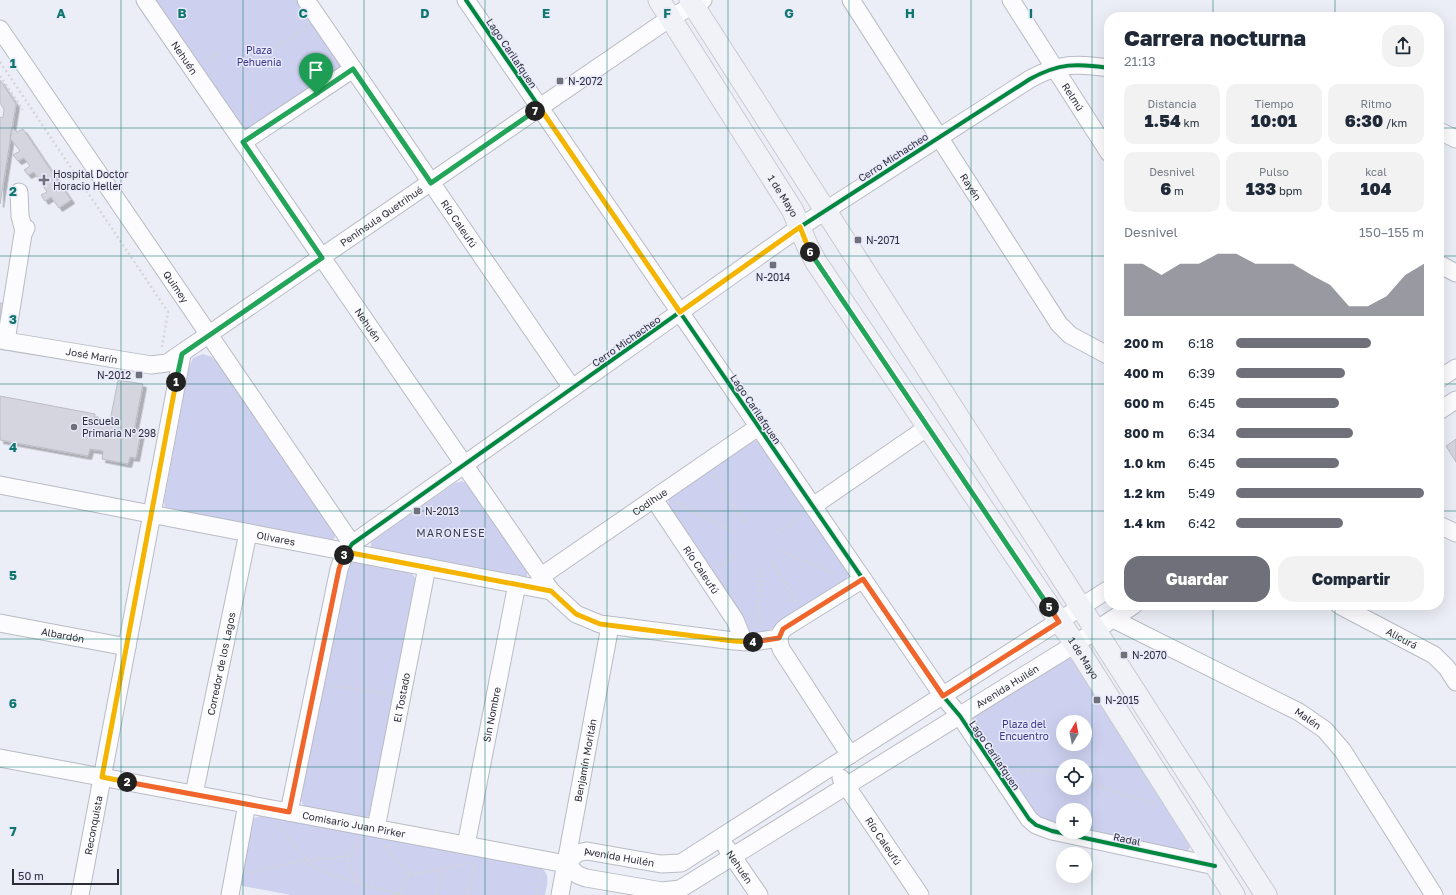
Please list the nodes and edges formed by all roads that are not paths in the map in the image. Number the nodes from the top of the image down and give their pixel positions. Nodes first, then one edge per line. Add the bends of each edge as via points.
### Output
1 (145, 0) edge
2 (306, 0) edge
3 (466, 0) edge
4 (658, 0) edge
5 (851, 0) edge
6 (1011, 0) edge
7 (696, 2) edge
8 (670, 18) junction
9 (0, 29) edge
10 (1104, 67) edge
11 (1055, 68) junction
12 (353, 69) junction
13 (540, 108) junction
14 (1444, 133) edge
15 (245, 134) junction
16 (939, 137) junction
17 (1456, 139) edge
18 (1104, 145) edge
19 (431, 183) junction
20 (19, 192) dead end
21 (826, 211) junction
22 (800, 227) junction
23 (322, 258) junction
24 (1444, 267) edge
25 (1456, 273) edge
26 (680, 312) junction
27 (209, 336) junction
28 (3, 340) edge
29 (1104, 353) edge
30 (182, 354) junction
31 (1456, 368) edge
32 (1444, 376) edge
33 (572, 388) junction
34 (1456, 400) edge
35 (1444, 407) edge
36 (758, 427) junction
37 (928, 427) junction
38 (464, 465) junction
39 (0, 485) edge
40 (654, 499) junction
41 (809, 510) junction
42 (152, 514) junction
43 (1444, 527) edge
44 (248, 533) junction
45 (1456, 533) edge
46 (349, 548) junction
47 (427, 567) junction
48 (540, 576) junction
49 (863, 579) junction
50 (517, 584) junction
51 (551, 591) junction
52 (1104, 592) edge
53 (1081, 607) junction
54 (1126, 610) edge
55 (1348, 610) edge
56 (1059, 622) junction
57 (0, 623) edge
58 (1104, 625) junction
59 (610, 626) junction
60 (779, 638) junction
61 (744, 642) junction
62 (1074, 644) junction
63 (127, 647) junction
64 (1456, 682) edge
65 (943, 696) junction
66 (960, 716) junction
67 (850, 755) junction
68 (0, 758) edge
69 (833, 766) junction
70 (102, 777) junction
71 (846, 787) junction
72 (194, 794) junction
73 (247, 804) junction
74 (286, 818) junction
75 (1036, 824) joint
76 (376, 828) junction
77 (720, 838) junction
78 (472, 855) junction
79 (733, 857) junction
80 (566, 864) junction
81 (1215, 866) junction
82 (80, 895) edge
83 (230, 895) edge
84 (560, 895) edge
85 (759, 895) edge
86 (920, 895) edge
87 (1234, 895) edge
88 (1266, 895) edge
89 (1434, 895) edge

1 - 15 street, Nehuén
2 - 12 street, Río Caleufú
3 - 13 street, Lago Carilafquen
4 - 8 main road, 1 de Mayo
5 - 16 street, Rayén
6 - 11 street, Relmú
7 - 8 street, Península Quetrihué
7 - 21 main road
8 - 13 street, Península Quetrihué
8 - 22 main road, 1 de Mayo via 793,211
9 - 27 street, Quimey
10 - 11 street, Cerro Michacheo via 1077,64
11 - 16 street, Cerro Michacheo via 1030,79
11 - 18 street, Relmú
12 - 15 street
12 - 19 street, Río Caleufú
13 - 19 street, Península Quetrihué
13 - 26 street, Lago Carilafquen
14 - 17 street
15 - 23 street, Nehuén
16 - 21 street, Cerro Michacheo
16 - 29 street, Rayén via 1059,324 1074,338
19 - 23 street, Península Quetrihué
19 - 33 street, Río Caleufú
20 - 28 street via 20,216 25,229
21 - 22 street, Cerro Michacheo
21 - 53 main road
22 - 26 street, Cerro Michacheo
22 - 37 main road, 1 de Mayo via 816,262
23 - 27 street, Península Quetrihué
23 - 38 street, Nehuén
24 - 25 street
26 - 33 street, Cerro Michacheo
26 - 36 street, Lago Carilafquen
27 - 30 street, Península Quetrihué
27 - 46 street, Quimey
28 - 30 street, José Marín via 151,365 167,363
30 - 42 street, Reconquista
31 - 32 street
33 - 38 street, Cerro Michacheo
34 - 35 street
36 - 40 street, Codihue
36 - 41 street, Lago Carilafquen
37 - 41 street
37 - 56 main road, 1 de Mayo
38 - 46 street, Cerro Michacheo
38 - 48 street, Nehuén
39 - 42 street, Olivares
40 - 48 street, Codihue
40 - 61 street, Río Caleufú via 735,620
41 - 49 street, Lago Carilafquen
42 - 44 street, Olivares
42 - 63 street, Reconquista
43 - 45 street
44 - 46 street, Olivares
44 - 72 street, Corredor de los Lagos
46 - 47 street, Olivares
46 - 74 street via 339,569
47 - 50 street, Olivares
47 - 76 street, El Tostado
48 - 51 street, Nehuén
49 - 60 street via 783,629
49 - 65 street, Lago Carilafquen
50 - 51 street, Olivares
50 - 78 street, Sin Nombre
51 - 59 street, Nehuén via 583,618
52 - 53 street, Avenida Huilén
53 - 56 street, Avenida Huilén
53 - 58 main road
54 - 58 street, Avenida Huilén
55 - 64 street, Alicurá via 1434,655
56 - 62 main road, 1 de Mayo
56 - 65 street, Avenida Huilén
57 - 63 street, Albardón
58 - 62 street, Avenida Huilén
58 - 88 main road
58 - 89 street, Malén via 1299,712 1325,730 1343,751
59 - 61 street
59 - 80 street, Benjamín Moritán
60 - 61 street
60 - 67 street via 781,648
62 - 66 street, Avenida Huilén
62 - 81 main road, 1 de Mayo
63 - 70 street, Reconquista
65 - 66 street, Lago Carilafquen
65 - 67 street, Avenida Huilén
66 - 71 street, Avenida Huilén
66 - 75 street, Lago Carilafquen via 1024,813
67 - 69 street, Avenida Huilén
68 - 70 street, Comisario Juan Pirker
69 - 71 street, Río Caleufú
69 - 77 street, Avenida Huilén
70 - 72 street, Comisario Juan Pirker
70 - 82 street, Reconquista
71 - 79 street, Avenida Huilén
71 - 86 street, Río Caleufú
72 - 73 street, Comisario Juan Pirker
73 - 74 street, Comisario Juan Pirker
73 - 83 street
74 - 76 street, Comisario Juan Pirker
75 - 81 street, Radal via 1052,831
76 - 78 street, Comisario Juan Pirker
77 - 79 street, Nehuén
77 - 80 street, Avenida Huilén via 687,859 674,864 587,851 577,853
78 - 80 street, Comisario Juan Pirker
79 - 80 street, Avenida Huilén via 686,887 668,891 586,878 578,875
79 - 85 street, Nehuén
80 - 84 street, Benjamín Moritán
81 - 87 main road, 1 de Mayo

